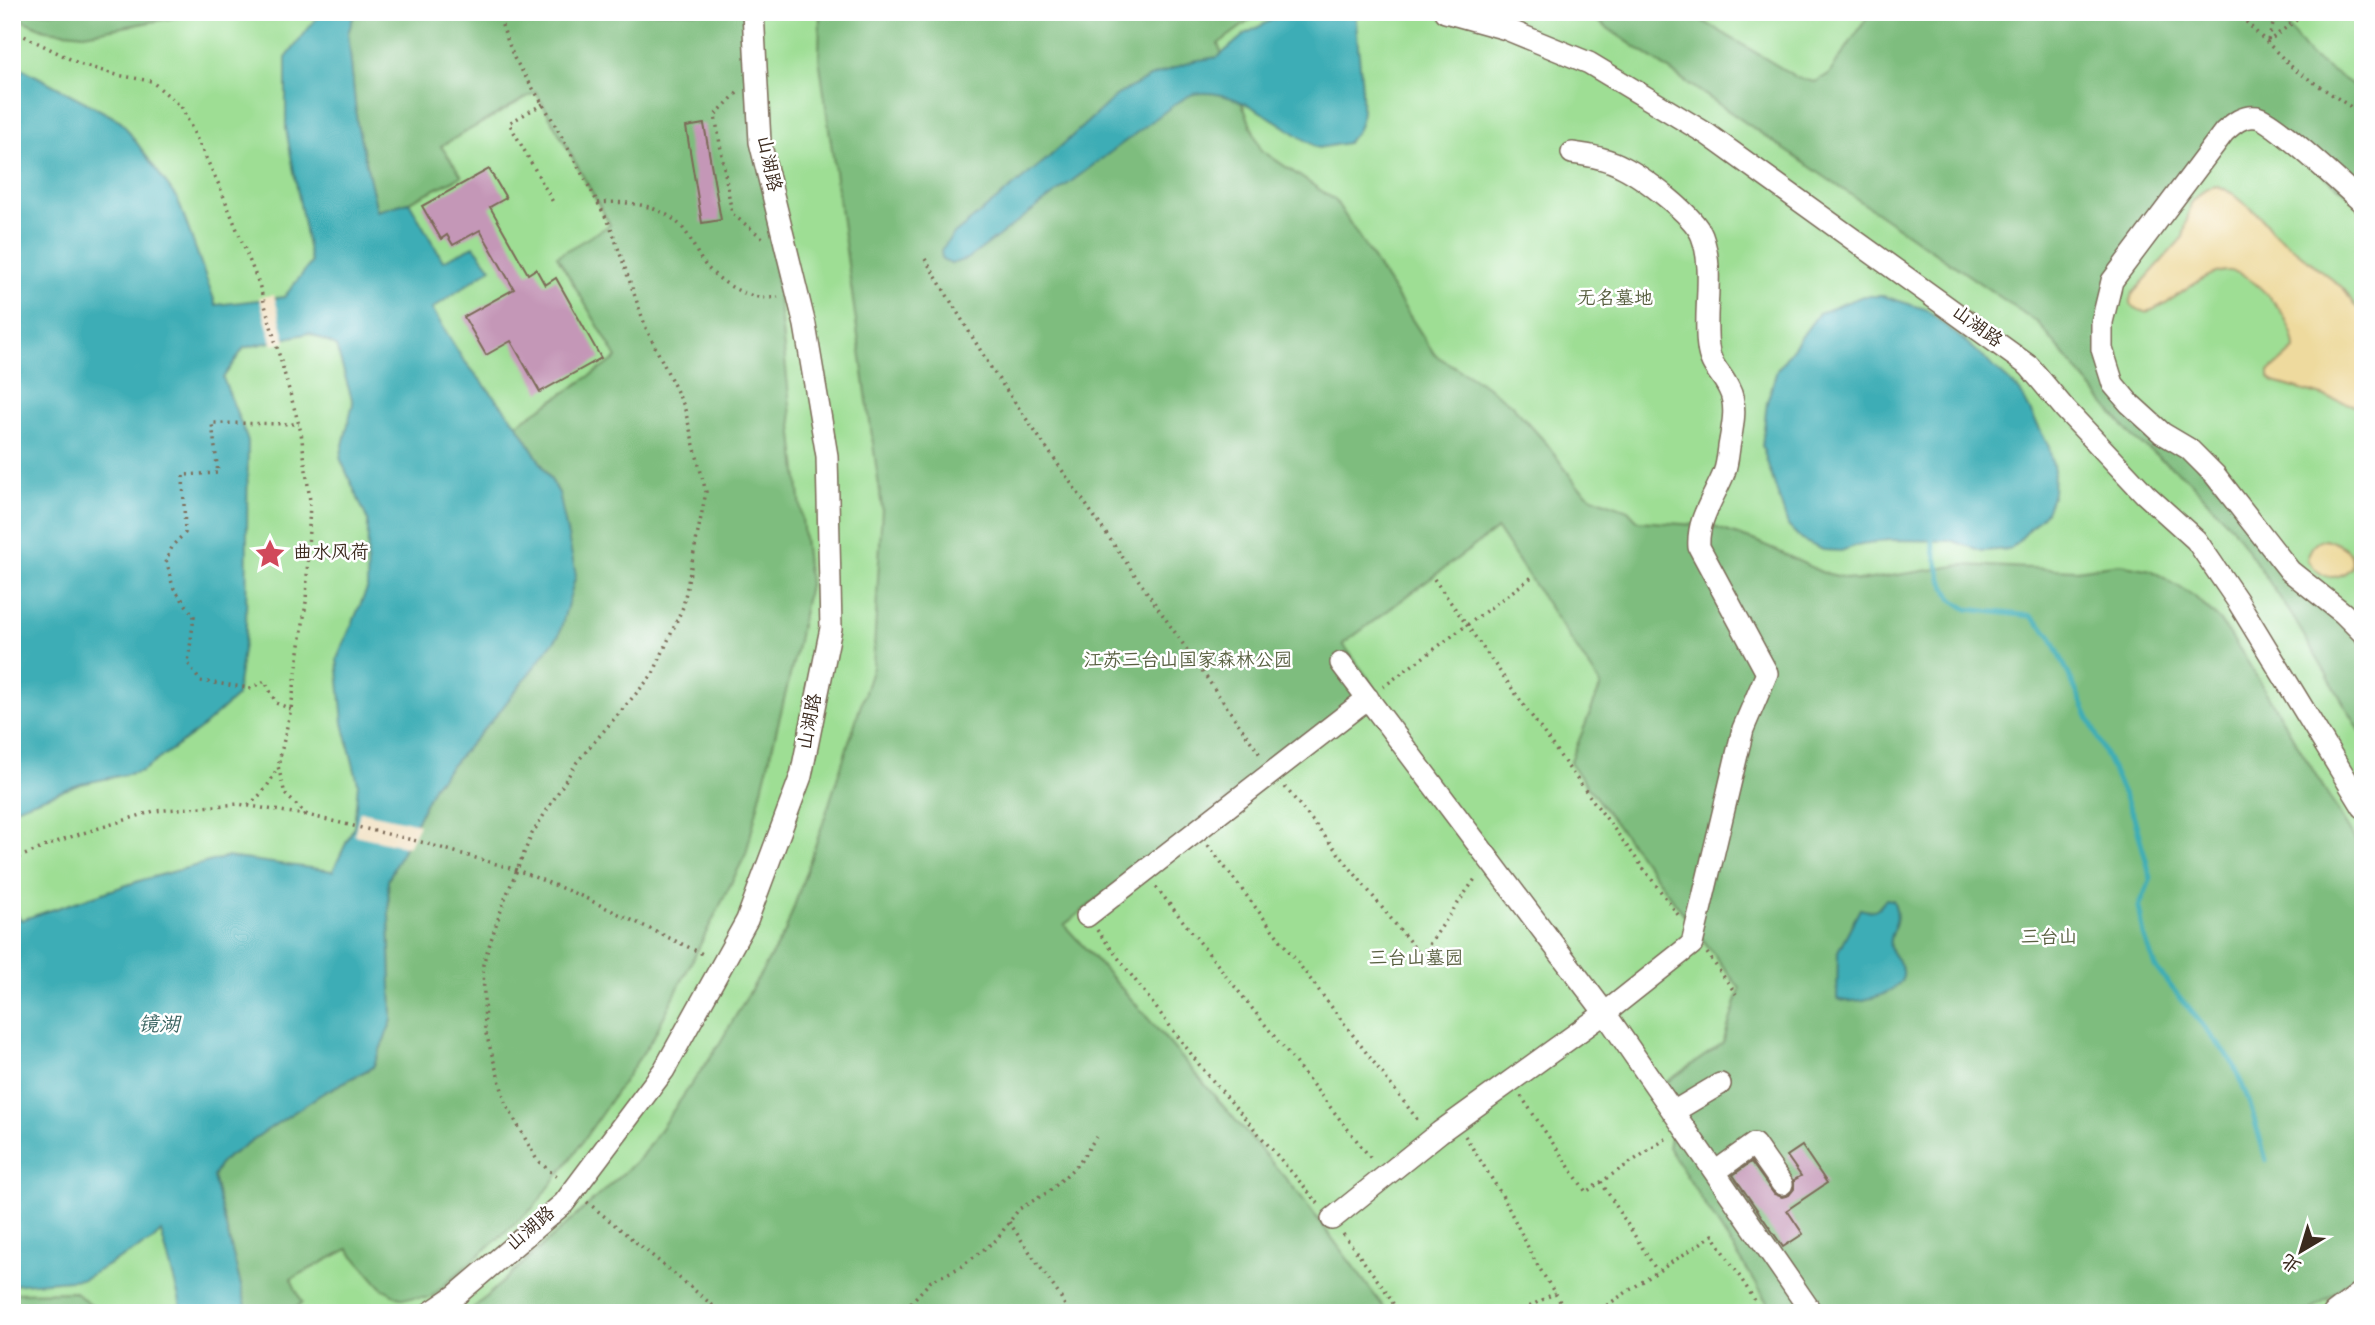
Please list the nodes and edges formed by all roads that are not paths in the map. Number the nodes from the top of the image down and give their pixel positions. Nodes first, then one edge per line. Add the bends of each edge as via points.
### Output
1 (753, 12) edge
2 (1445, 12) edge
3 (1572, 153) dead end
4 (2363, 203) edge
5 (2363, 633) edge
6 (1341, 663) dead end
7 (1368, 698) junction
8 (2363, 807) edge
9 (1087, 916) road end
10 (1605, 1013) junction
11 (1720, 1084) dead end
12 (1678, 1119) junction
13 (1714, 1172) junction
14 (1782, 1184) dead end
15 (1332, 1219) road end
16 (2363, 1291) edge
17 (430, 1313) edge
18 (1812, 1313) edge
19 (2334, 1313) edge

1 - 17 street, 山湖路 via 760,142 798,294 827,456 831,628 801,776 747,920 664,1070 564,1203
2 - 8 street, 山湖路 via 1506,29 1589,63 1707,134 2029,366 2145,494 2196,540
3 - 10 street via 1623,166 1667,197 1702,236 1709,271 1709,355 1729,388 1734,409 1725,470 1700,524 1699,547 1767,673 1743,729 1692,944
4 - 5 street via 2284,134 2258,117 2239,118 2112,281 2102,322 2102,349 2113,384 2162,433 2189,449 2215,475 2290,571
6 - 7 street
7 - 9 street
7 - 10 street
10 - 12 street
10 - 15 street via 1432,1138
11 - 12 street
12 - 13 street
13 - 14 street via 1754,1144
13 - 18 street
16 - 19 street

